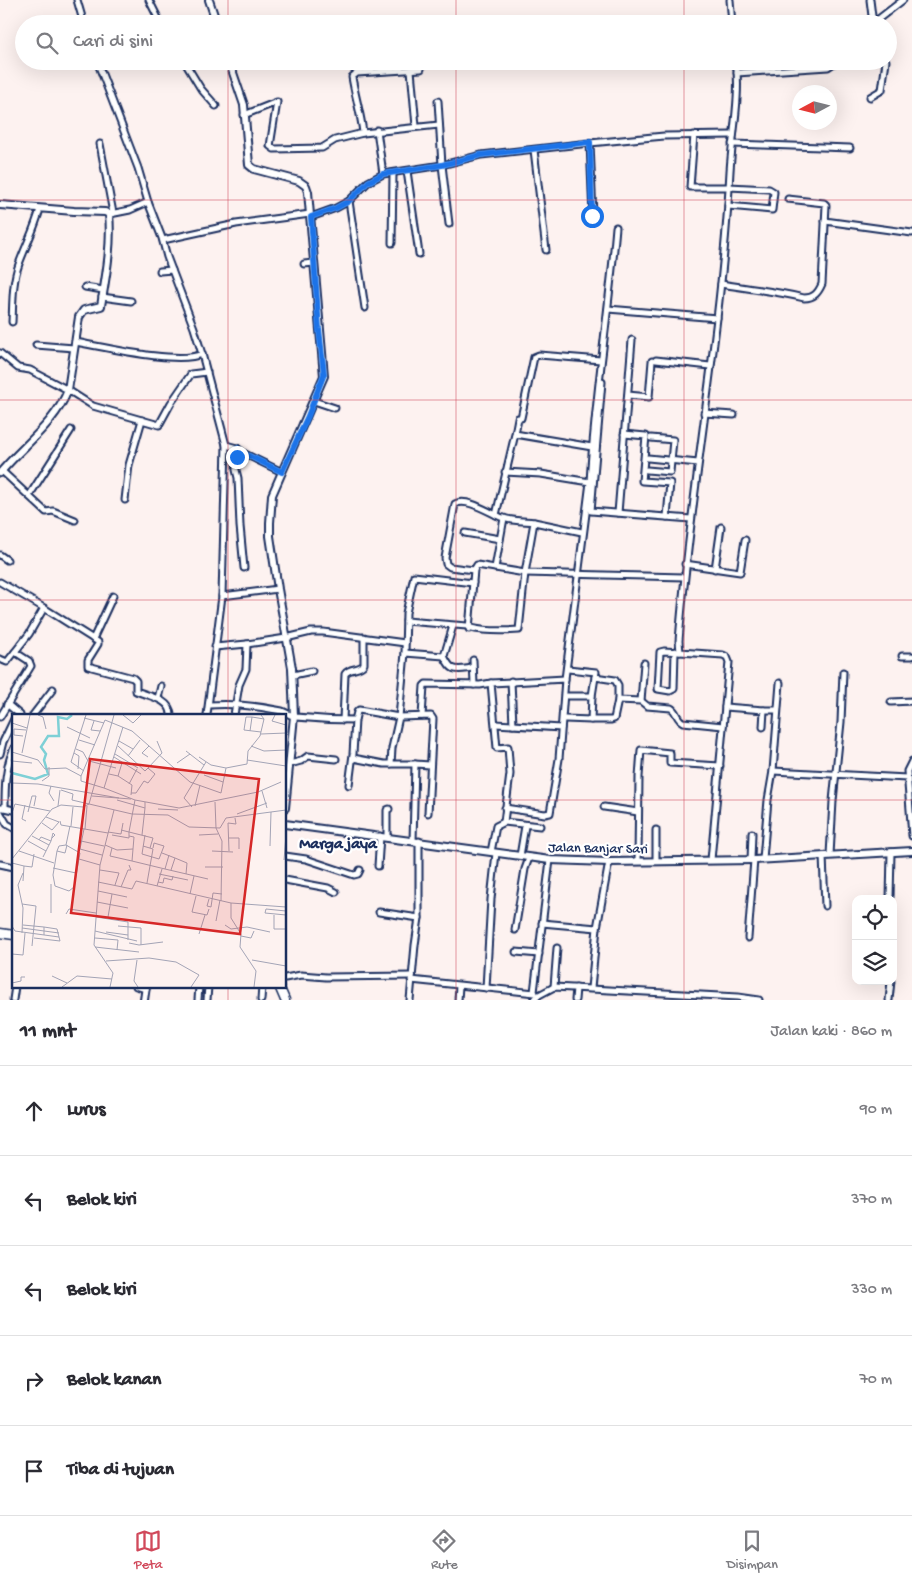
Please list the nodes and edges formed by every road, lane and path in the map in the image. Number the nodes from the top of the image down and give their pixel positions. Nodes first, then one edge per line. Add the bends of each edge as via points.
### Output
1 (77, 0) edge
2 (149, 0) edge
3 (210, 0) edge
4 (730, 0) edge
5 (870, 0) edge
6 (904, 0) edge
7 (81, 15) edge
8 (156, 15) edge
9 (214, 15) edge
10 (731, 15) edge
11 (872, 15) edge
12 (884, 15) edge
13 (100, 70) edge
14 (189, 70) edge
15 (232, 70) edge
16 (411, 70) joint
17 (737, 70) edge
18 (782, 70) edge
19 (885, 70) edge
20 (737, 73) junction
21 (870, 97) dead end
22 (438, 101) dead end
23 (216, 106) dead end
24 (244, 115) junction
25 (439, 125) junction
26 (416, 126) junction
27 (377, 130) junction
28 (363, 132) junction
29 (694, 135) junction
30 (732, 135) junction
31 (590, 142) junction
32 (100, 144) dead end
33 (732, 144) junction
34 (850, 148) dead end
35 (534, 150) junction
36 (442, 165) junction
37 (407, 171) junction
38 (383, 174) junction
39 (392, 174) junction
40 (730, 187) junction
41 (788, 199) dead end
42 (349, 201) junction
43 (148, 202) junction
44 (0, 205) edge
45 (728, 206) junction
46 (40, 209) junction
47 (111, 214) junction
48 (311, 216) junction
49 (592, 216) dead end
50 (825, 220) junction
51 (448, 224) dead end
52 (616, 227) dead end
53 (912, 233) edge
54 (163, 240) junction
55 (392, 243) dead end
56 (546, 250) dead end
57 (419, 254) dead end
58 (314, 263) junction
59 (304, 264) dead end
60 (172, 270) junction
61 (160, 271) dead end
62 (721, 284) junction
63 (85, 287) dead end
64 (103, 294) junction
65 (131, 301) dead end
66 (365, 308) dead end
67 (608, 309) junction
68 (717, 318) junction
69 (12, 322) dead end
70 (632, 340) dead end
71 (36, 345) dead end
72 (75, 345) junction
73 (0, 353) edge
74 (202, 354) junction
75 (601, 360) junction
76 (710, 366) junction
77 (207, 372) junction
78 (603, 374) dead end
79 (68, 390) junction
80 (628, 396) junction
81 (314, 401) junction
82 (335, 408) dead end
83 (704, 413) junction
84 (734, 415) dead end
85 (142, 420) junction
86 (71, 430) dead end
87 (515, 434) junction
88 (624, 434) junction
89 (651, 438) dead end
90 (226, 444) junction
91 (592, 446) junction
92 (237, 448) junction
93 (648, 458) dead end
94 (671, 460) junction
95 (698, 463) junction
96 (647, 470) dead end
97 (1, 472) edge
98 (282, 472) junction
99 (506, 472) junction
100 (590, 482) junction
101 (29, 496) junction
102 (124, 500) dead end
103 (618, 513) junction
104 (496, 515) junction
105 (504, 518) junction
106 (667, 518) junction
107 (76, 520) dead end
108 (691, 520) junction
109 (534, 522) junction
110 (721, 527) dead end
111 (582, 532) junction
112 (465, 533) dead end
113 (500, 539) junction
114 (745, 540) dead end
115 (0, 555) edge
116 (7, 560) dead end
117 (685, 564) junction
118 (244, 568) dead end
119 (495, 568) junction
120 (715, 569) junction
121 (474, 570) junction
122 (525, 573) junction
123 (578, 575) junction
124 (684, 577) junction
125 (0, 582) edge
126 (473, 583) junction
127 (278, 589) junction
128 (113, 596) dead end
129 (222, 596) junction
130 (44, 608) junction
131 (406, 621) junction
132 (453, 626) junction
133 (469, 629) junction
134 (364, 637) junction
135 (286, 638) junction
136 (93, 639) junction
137 (405, 643) junction
138 (247, 644) junction
139 (215, 646) junction
140 (677, 651) junction
141 (15, 652) junction
142 (405, 652) junction
143 (444, 656) junction
144 (902, 656) dead end
145 (912, 656) edge
146 (0, 659) edge
147 (473, 660) dead end
148 (644, 663) dead end
149 (473, 668) junction
150 (568, 669) dead end
151 (312, 671) dead end
152 (843, 672) dead end
153 (293, 675) junction
154 (595, 677) junction
155 (565, 679) junction
156 (511, 681) junction
157 (780, 682) dead end
158 (492, 683) junction
159 (474, 685) junction
160 (161, 686) dead end
161 (53, 689) dead end
162 (567, 696) dead end
163 (592, 696) junction
164 (158, 698) junction
165 (618, 700) junction
166 (641, 701) junction
167 (912, 701) edge
168 (891, 702) dead end
169 (7, 704) junction
170 (236, 704) junction
171 (209, 705) junction
172 (725, 707) junction
173 (764, 710) junction
174 (778, 710) junction
175 (18, 714) edge
176 (34, 714) edge
177 (171, 714) edge
178 (207, 714) edge
179 (234, 714) edge
180 (294, 716) junction
181 (422, 716) junction
182 (0, 717) edge
183 (399, 717) junction
184 (565, 719) dead end
185 (343, 720) junction
186 (355, 720) junction
187 (591, 720) junction
188 (12, 723) edge
189 (496, 724) junction
190 (513, 725) junction
191 (723, 726) junction
192 (763, 727) dead end
193 (561, 728) junction
194 (12, 753) edge
195 (0, 754) edge
196 (353, 758) junction
197 (336, 759) dead end
198 (912, 762) edge
199 (290, 764) junction
200 (391, 764) junction
201 (415, 764) junction
202 (430, 765) junction
203 (720, 766) junction
204 (773, 771) junction
205 (836, 774) junction
206 (907, 778) junction
207 (349, 785) dead end
208 (286, 799) edge
209 (910, 806) edge
210 (505, 808) junction
211 (604, 808) dead end
212 (390, 809) dead end
213 (2, 810) edge
214 (638, 812) junction
215 (428, 813) dead end
216 (504, 822) junction
217 (286, 824) edge
218 (525, 826) junction
219 (540, 826) dead end
220 (12, 827) edge
221 (656, 830) dead end
222 (752, 833) dead end
223 (384, 836) junction
224 (912, 836) edge
225 (416, 841) junction
226 (912, 851) edge
227 (493, 852) junction
228 (891, 852) junction
229 (830, 855) junction
230 (286, 856) edge
231 (520, 856) junction
232 (823, 856) junction
233 (529, 858) junction
234 (763, 859) junction
235 (550, 860) junction
236 (638, 860) junction
237 (711, 860) junction
238 (753, 860) junction
239 (656, 861) junction
240 (609, 862) junction
241 (378, 866) dead end
242 (360, 870) dead end
243 (286, 880) edge
244 (336, 892) dead end
245 (890, 895) edge
246 (825, 906) dead end
247 (379, 912) dead end
248 (419, 918) junction
249 (542, 923) junction
250 (597, 928) junction
251 (515, 930) dead end
252 (748, 938) dead end
253 (557, 948) dead end
254 (516, 952) dead end
255 (539, 954) junction
256 (286, 978) edge
257 (412, 978) junction
258 (890, 985) edge
259 (459, 986) junction
260 (554, 987) junction
261 (146, 988) edge
262 (280, 988) edge
263 (486, 988) junction
264 (576, 988) junction
265 (591, 988) junction
266 (537, 993) junction
267 (672, 997) edge
268 (691, 998) edge
269 (720, 998) edge
270 (738, 998) edge
271 (144, 1000) edge
272 (284, 1000) edge
273 (410, 1000) edge
274 (458, 1000) edge
275 (534, 1000) edge
276 (575, 1000) edge
277 (759, 1000) edge
278 (889, 1000) edge

1 - 7 street
2 - 8 street
3 - 9 street
4 - 10 street
5 - 11 street
6 - 12 street
13 - 43 street
14 - 23 street
15 - 24 street
16 - 26 street
16 - 28 street via 354,75
17 - 20 street
18 - 20 street
19 - 21 street via 882,90
20 - 30 street
22 - 25 street
24 - 28 street via 277,102 270,146 274,149 322,148 335,140
24 - 48 street via 249,165 306,186
25 - 26 street
25 - 36 street
26 - 27 street
27 - 28 street
27 - 38 street
29 - 30 street
29 - 31 street
29 - 40 street via 690,187
30 - 33 street
31 - 35 street
31 - 49 street
32 - 47 street
33 - 34 street
33 - 40 street
35 - 36 street via 481,155
35 - 56 street
36 - 37 street
36 - 51 street
37 - 39 street
37 - 57 street
38 - 39 street
38 - 42 street via 368,182
39 - 55 street
40 - 45 street
40 - 45 street via 773,190 774,194 772,210
41 - 50 street via 824,204
42 - 48 street
42 - 66 street
43 - 47 street
43 - 54 street
44 - 46 street
45 - 62 street
46 - 47 street
46 - 69 street via 13,288
47 - 64 street
48 - 54 street via 236,224
48 - 58 street
50 - 53 street
50 - 62 street via 822,284 810,298
52 - 67 street
54 - 60 street
58 - 59 street
58 - 81 street via 324,374
60 - 61 street
60 - 74 street
62 - 68 street
63 - 64 street
64 - 65 street
64 - 72 street via 101,306 80,313
67 - 68 street
67 - 75 street
68 - 76 street
70 - 80 street
71 - 72 street
72 - 74 street via 175,358
72 - 79 street
73 - 79 street via 18,368 30,370
74 - 77 street
75 - 87 street via 539,354 534,358 522,418 518,418
75 - 91 street
76 - 80 street via 654,361 649,397
76 - 83 street
77 - 85 street via 191,374 160,425
77 - 90 street
78 - 103 street via 591,511
79 - 85 street via 92,406
79 - 97 street via 50,420
80 - 88 street
81 - 82 street
81 - 98 street
83 - 84 street
83 - 95 street
85 - 102 street
86 - 101 street
87 - 91 street
87 - 99 street
88 - 103 street
88 - 106 street via 646,436 642,481 670,483
89 - 94 street via 673,440
90 - 92 street
90 - 129 street
91 - 100 street
92 - 98 street
92 - 118 street
93 - 94 street
94 - 95 street
94 - 96 street via 670,472
95 - 108 street
97 - 101 street
98 - 127 street via 272,495 270,523
99 - 100 street
99 - 104 street
100 - 111 street
101 - 107 street via 46,512 53,510
103 - 106 street
104 - 105 street
104 - 121 street via 477,506 455,504 446,564
105 - 109 street
105 - 113 street
106 - 108 street
108 - 117 street
109 - 111 street
109 - 122 street
110 - 120 street
111 - 123 street
112 - 113 street
113 - 119 street
114 - 120 street via 740,572
115 - 116 street
117 - 120 street
117 - 124 street
119 - 121 street via 477,566
119 - 122 street
121 - 126 street
122 - 123 street
122 - 133 street via 519,630
123 - 124 street
123 - 155 street
124 - 140 street
125 - 130 street
126 - 131 street via 414,576
126 - 133 street
127 - 129 street
127 - 135 street
128 - 136 street
129 - 139 street
130 - 136 street
130 - 141 street
131 - 132 street
131 - 137 street
132 - 133 street via 467,626
132 - 143 street
134 - 135 street via 311,632
134 - 137 street
134 - 185 street via 364,664 345,674
135 - 138 street
135 - 153 street
136 - 164 street via 98,644 88,666 132,678 136,682 136,691
137 - 142 street
138 - 139 street
138 - 170 street via 246,669
139 - 171 street
140 - 140 street via 674,689 658,689 660,652
140 - 172 street via 727,656 730,667
141 - 146 street via 7,662
141 - 169 street via 31,666
142 - 143 street
142 - 183 street
143 - 149 street via 452,670
144 - 145 street
147 - 149 street
148 - 166 street
149 - 159 street
150 - 154 street via 596,672
151 - 153 street
152 - 205 street
153 - 180 street
154 - 163 street
154 - 165 street via 617,682
155 - 156 street
155 - 193 street
156 - 158 street
156 - 190 street
157 - 174 street
158 - 159 street
158 - 189 street
159 - 181 street via 426,684
160 - 164 street
161 - 176 street
162 - 163 street
163 - 187 street
164 - 177 street via 170,707
165 - 166 street
165 - 187 street via 614,719
166 - 191 street via 647,706 674,710 683,722
167 - 168 street
169 - 175 street
169 - 182 street
170 - 171 street
170 - 179 street
170 - 180 street
171 - 178 street
172 - 173 street
172 - 191 street
173 - 174 street
173 - 192 street
174 - 204 street
180 - 185 street
180 - 199 street
181 - 183 street
181 - 202 street via 431,716 432,719
183 - 186 street via 359,710
183 - 200 street
184 - 187 street
185 - 186 street
186 - 196 street
188 - 195 street
189 - 190 street
189 - 210 street via 497,748 508,747 510,774
190 - 193 street
191 - 203 street
193 - 210 street via 550,813
194 - 213 street
196 - 200 street
196 - 207 street
197 - 199 street via 308,756
198 - 206 street
199 - 208 street
200 - 201 street
201 - 202 street
201 - 225 street
202 - 215 street
203 - 214 street via 671,763 670,753 642,750
203 - 237 street
204 - 205 street
204 - 234 street
205 - 206 street
205 - 229 street
206 - 209 street
209 - 224 street
210 - 216 street
211 - 214 street
212 - 223 street
213 - 220 street via 7,824
214 - 236 street
216 - 218 street
216 - 227 street via 496,826
217 - 223 street, Jalan Banjar Sari
218 - 219 street
218 - 231 street
221 - 239 street
222 - 238 street
223 - 225 street, Jalan Banjar Sari
223 - 241 street
225 - 227 street, Jalan Banjar Sari
225 - 248 street
226 - 228 street, Jalan Banjar Sari
227 - 231 street, Jalan Banjar Sari
227 - 263 street
228 - 229 street, Jalan Banjar Sari
228 - 245 street
229 - 232 street, Jalan Banjar Sari
230 - 242 street via 354,874
231 - 233 street, Jalan Banjar Sari
232 - 234 street, Jalan Banjar Sari
232 - 246 street
233 - 235 street, Jalan Banjar Sari
233 - 251 street
234 - 238 street, Jalan Banjar Sari
235 - 240 street, Jalan Banjar Sari
235 - 249 street
236 - 239 street, Jalan Banjar Sari
236 - 240 street, Jalan Banjar Sari
237 - 238 street, Jalan Banjar Sari
237 - 239 street, Jalan Banjar Sari
238 - 252 street
240 - 250 street
243 - 244 street
247 - 248 street
248 - 257 street
249 - 250 street
249 - 255 street
250 - 265 street
253 - 260 street
254 - 255 street
255 - 266 street
256 - 257 street via 301,975
257 - 259 street
257 - 273 street
258 - 278 street
259 - 263 street
259 - 274 street
260 - 264 street
260 - 266 street
261 - 271 street
262 - 272 highway
263 - 266 street
264 - 265 street
264 - 276 street
265 - 267 street
266 - 275 street
267 - 268 street
268 - 269 street
269 - 270 street
270 - 277 street

